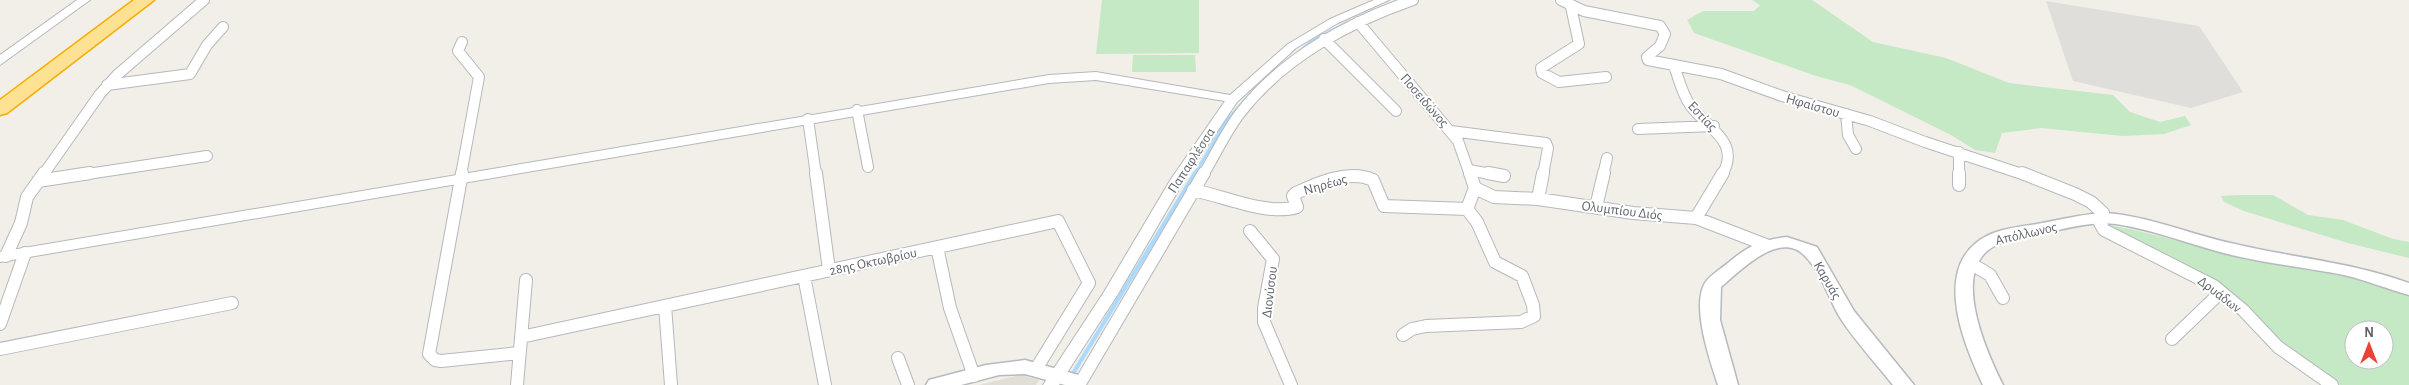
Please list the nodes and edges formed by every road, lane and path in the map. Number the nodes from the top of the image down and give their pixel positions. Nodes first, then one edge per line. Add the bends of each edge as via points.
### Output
1 (84, 0) edge
2 (130, 0) edge
3 (145, 0) edge
4 (204, 0) edge
5 (1383, 0) edge
6 (1413, 0) edge
7 (1561, 0) edge
8 (1571, 7) junction
9 (1358, 22) junction
10 (223, 26) dead end
11 (1324, 39) junction
12 (462, 42) dead end
13 (0, 61) edge
14 (1674, 66) junction
15 (1606, 78) dead end
16 (107, 85) junction
17 (0, 98) edge
18 (1233, 99) junction
19 (0, 109) edge
20 (857, 110) junction
21 (1396, 111) dead end
22 (1846, 114) junction
23 (808, 119) junction
24 (1714, 126) junction
25 (1638, 129) dead end
26 (1451, 131) junction
27 (1856, 149) dead end
28 (1959, 152) junction
29 (207, 156) dead end
30 (1607, 158) dead end
31 (868, 167) dead end
32 (1469, 170) junction
33 (1504, 176) dead end
34 (460, 178) junction
35 (38, 181) junction
36 (1959, 185) dead end
37 (1475, 188) junction
38 (1193, 190) junction
39 (1538, 199) junction
40 (1596, 207) junction
41 (1467, 209) junction
42 (1696, 218) junction
43 (2100, 219) junction
44 (1250, 231) dead end
45 (1766, 245) junction
46 (936, 248) junction
47 (26, 253) junction
48 (3, 257) edge
49 (1970, 263) junction
50 (829, 270) junction
51 (804, 276) junction
52 (526, 280) dead end
53 (2409, 289) edge
54 (2221, 292) junction
55 (2004, 298) dead end
56 (232, 303) dead end
57 (665, 306) junction
58 (0, 324) edge
59 (1403, 335) dead end
60 (521, 337) junction
61 (2172, 339) dead end
62 (0, 349) edge
63 (519, 353) junction
64 (898, 358) dead end
65 (1036, 369) junction
66 (974, 376) junction
67 (1065, 382) edge
68 (517, 385) edge
69 (671, 385) edge
70 (825, 385) edge
71 (908, 385) edge
72 (936, 385) edge
73 (1291, 385) edge
74 (1728, 385) edge
75 (1904, 385) edge
76 (1993, 385) edge
77 (2332, 385) edge

1 - 13 street
2 - 17 highway
3 - 19 highway
4 - 16 street
5 - 18 street, Παπαφλέσσα via 1334,21 1292,46
6 - 9 street
7 - 8 street, Ηφαίστου
8 - 14 street, Ηφαίστου via 1660,26 1665,34 1660,46 1646,57
8 - 15 street via 1579,44 1541,68 1542,73 1559,82
9 - 11 street
9 - 26 street, Ποσειδώνος
10 - 16 street via 190,74
11 - 21 street
11 - 38 street via 1293,62 1245,108
12 - 34 street via 458,52 479,77
14 - 22 street, Ηφαίστου via 1721,74
14 - 24 street, Εστίας via 1690,106
16 - 35 street
18 - 20 street via 1087,75
18 - 67 street, Παπαφλέσσα via 1178,178 1110,294
20 - 23 street
20 - 31 street
22 - 27 street via 1848,134
22 - 28 street, Ηφαίστου
23 - 34 street
23 - 50 street
24 - 25 street
24 - 42 street, Εστίας via 1720,134 1728,165
26 - 32 street, Ποσειδώνος
26 - 39 street via 1546,144 1548,148
28 - 36 street
28 - 43 street, Ηφαίστου via 2087,200 2103,213
29 - 35 street
30 - 40 street
32 - 33 street
32 - 37 street, Ποσειδώνος
34 - 47 street
34 - 63 street via 430,357 441,361
35 - 48 street via 27,197 20,223
37 - 39 street, Ολυμπίου Διός via 1494,197
37 - 41 street
38 - 41 street, Νηρέως via 1256,206 1290,210 1297,207 1293,196 1296,193 1328,180 1355,176 1377,184 1379,200 1384,206
38 - 67 street
39 - 40 street, Ολυμπίου Διός
40 - 42 street, Ολυμπίου Διός
41 - 59 street via 1477,222 1495,262 1522,276 1534,316 1521,322 1426,326
42 - 45 street, Ολυμπίου Διός
43 - 49 main road, Απόλλωνος via 2002,237 1980,248
43 - 53 main road, Απόλλωνος via 2118,219 2236,250 2328,265
43 - 54 street, Δρυάδων via 2104,230 2199,277
44 - 73 street, Διονύσου via 1272,258 1264,322
45 - 74 main road, Καρυάς via 1749,254 1711,289 1710,311
45 - 75 main road, Καρυάς via 1787,242 1811,252 1847,314
46 - 50 street, 28ης Οκτωβρίου
46 - 65 street, 28ης Οκτωβρίου via 1058,221 1089,283
46 - 66 street via 948,299
47 - 48 street
47 - 58 street
49 - 55 street via 1990,275
49 - 76 main road, Απόλλωνος via 1963,290 1964,302
50 - 51 street, 28ης Οκτωβρίου
51 - 57 street, 28ης Οκτωβρίου
51 - 70 street
52 - 60 street
54 - 61 street
54 - 77 street, Δρυάδων via 2278,347
56 - 62 street
57 - 60 street, 28ης Οκτωβρίου
57 - 69 street
60 - 63 street
63 - 68 street
64 - 71 street
65 - 66 main road via 1006,368
65 - 67 main road
66 - 72 main road

